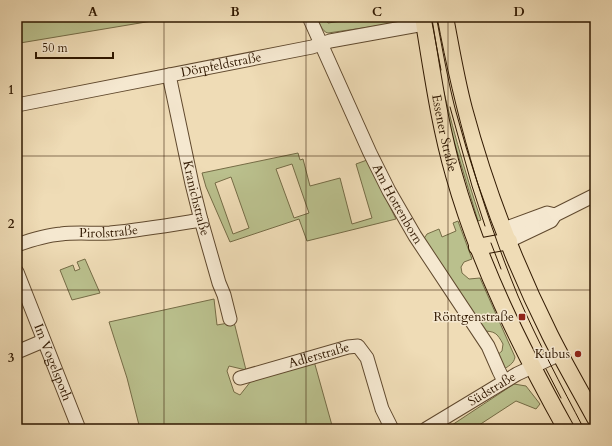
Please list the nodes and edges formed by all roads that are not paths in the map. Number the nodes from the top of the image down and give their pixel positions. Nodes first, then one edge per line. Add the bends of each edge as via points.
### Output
1 (309, 17) edge
2 (445, 17) edge
3 (423, 20) edge
4 (322, 44) junction
5 (169, 75) junction
6 (17, 105) edge
7 (595, 196) edge
8 (200, 220) junction
9 (506, 235) junction
10 (17, 245) edge
11 (477, 247) junction
12 (17, 272) edge
13 (230, 319) dead end
14 (43, 341) junction
15 (17, 352) edge
16 (560, 354) junction
17 (533, 367) junction
18 (502, 376) junction
19 (240, 378) dead end
20 (595, 418) edge
21 (79, 429) edge
22 (392, 429) edge
23 (426, 429) edge
24 (566, 429) edge

1 - 4 street, Am Hottenborn
2 - 9 main road, Essener Straße via 464,109
3 - 4 street, Dörpfeldstraße
3 - 11 main road, Essener Straße via 447,148
4 - 5 street, Dörpfeldstraße
4 - 18 street, Am Hottenborn via 388,191 414,236 488,346
5 - 6 street, Dörpfeldstraße
5 - 8 street, Kranichstraße
7 - 9 street via 555,214 551,221
8 - 10 street, Pirolstraße via 129,231 63,233
8 - 13 street, Kranichstraße
9 - 11 main road
9 - 16 main road, Essener Straße
11 - 17 main road, Essener Straße
12 - 14 street, Im Vogelspoth
14 - 15 street
14 - 21 street, Im Vogelspoth
16 - 17 street, Südstraße
16 - 20 main road, Essener Straße
17 - 18 street, Südstraße
17 - 24 main road, Essener Straße
18 - 23 street, Südstraße
19 - 22 street, Adlerstraße via 358,346 367,358 382,409

